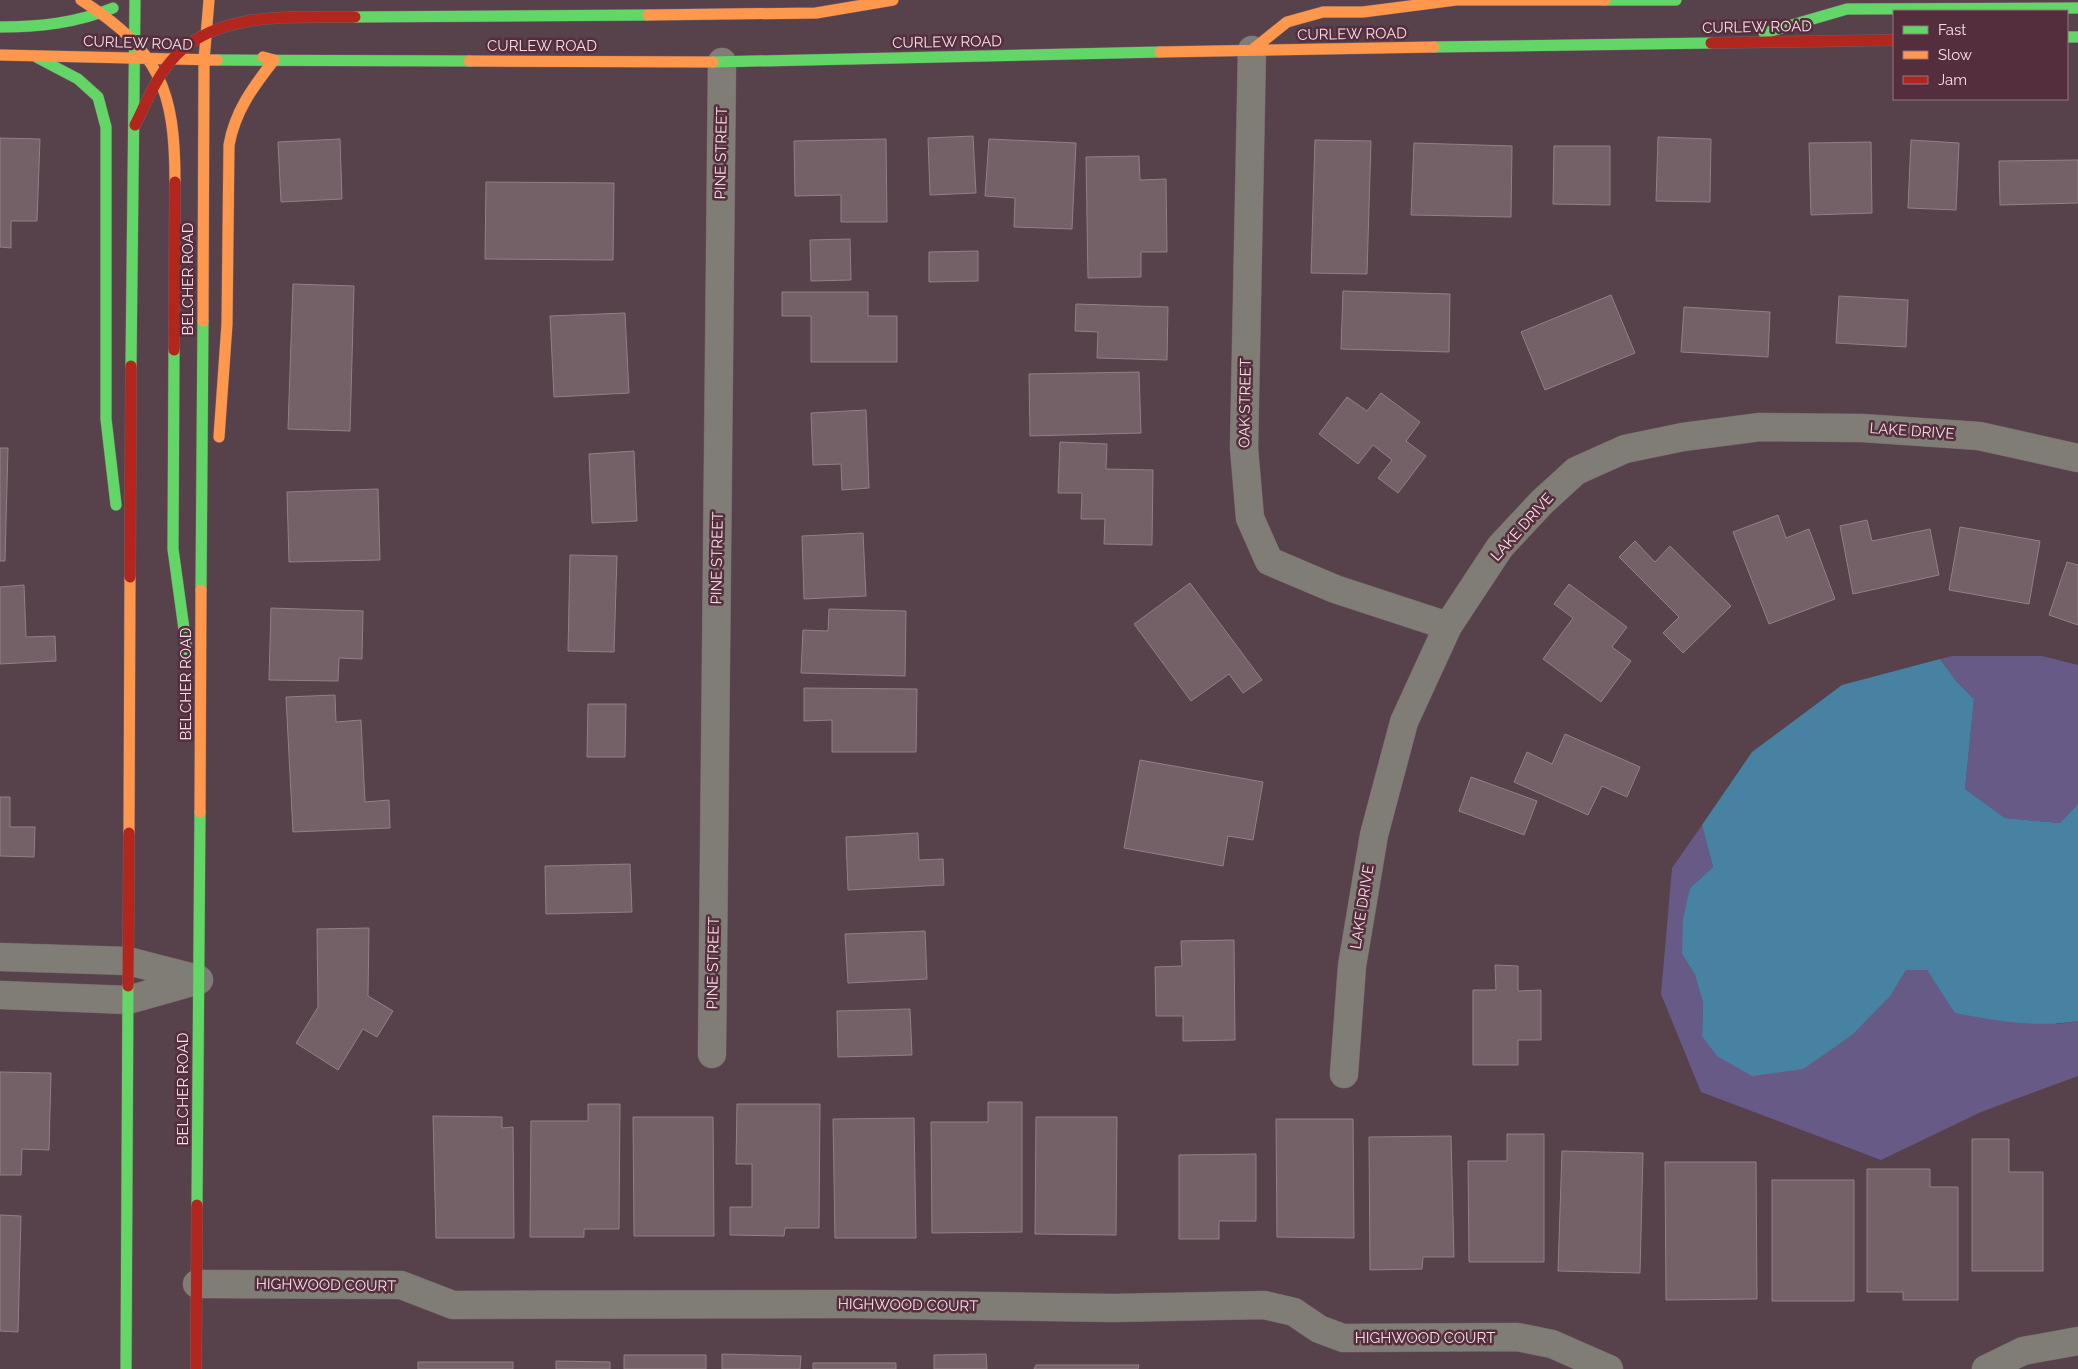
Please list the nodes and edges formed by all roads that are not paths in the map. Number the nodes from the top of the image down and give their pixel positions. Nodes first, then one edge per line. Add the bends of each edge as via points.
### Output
1 (81, 0) edge
2 (132, 0) edge
3 (136, 0) edge
4 (209, 0) edge
5 (893, 0) edge
6 (1676, 0) edge
7 (2078, 8) edge
8 (198, 10) dead end
9 (103, 13) junction
10 (0, 27) edge
11 (209, 28) junction
12 (226, 39) dead end
13 (1893, 40) edge
14 (134, 42) junction
15 (1729, 43) junction
16 (238, 48) dead end
17 (1252, 50) junction
18 (0, 55) edge
19 (34, 56) junction
20 (134, 58) junction
21 (147, 58) junction
22 (172, 59) junction
23 (204, 60) junction
24 (274, 60) junction
25 (722, 62) junction
26 (159, 79) junction
27 (133, 127) junction
28 (218, 454) dead end
29 (2078, 458) edge
30 (213, 513) dead end
31 (130, 624) junction
32 (1448, 626) junction
33 (201, 673) junction
34 (201, 746) junction
35 (0, 958) edge
36 (128, 960) junction
37 (199, 980) junction
38 (0, 995) edge
39 (128, 1000) junction
40 (712, 1054) dead end
41 (1344, 1074) dead end
42 (197, 1284) junction
43 (2078, 1341) edge
44 (126, 1369) edge
45 (196, 1369) edge
46 (1609, 1369) edge
47 (1986, 1369) edge

1 - 9 main road
2 - 9 main road
3 - 14 main road
4 - 11 main road, BELCHER ROAD
5 - 11 main road via 816,13 295,18 244,21
6 - 17 main road via 1456,0 1363,12 1323,12 1288,22
7 - 15 main road via 1847,9
8 - 11 main road
9 - 10 main road via 53,26
9 - 14 main road
11 - 12 main road
11 - 22 main road
11 - 23 main road, BELCHER ROAD
13 - 15 main road, CURLEW ROAD
14 - 20 main road
14 - 21 main road
15 - 17 main road, CURLEW ROAD
16 - 24 main road
17 - 25 main road, CURLEW ROAD
17 - 32 street, OAK STREET via 1244,448 1250,518 1269,561 1335,589
18 - 19 main road, CURLEW ROAD
19 - 20 main road, CURLEW ROAD
19 - 31 main road via 78,79 98,97 106,127 106,419
20 - 21 main road, CURLEW ROAD
20 - 27 main road
21 - 22 main road, CURLEW ROAD
21 - 26 main road
22 - 23 main road, CURLEW ROAD
22 - 26 main road
23 - 24 main road, CURLEW ROAD
23 - 33 main road, BELCHER ROAD
24 - 25 main road, CURLEW ROAD
24 - 28 main road via 245,97 230,129 227,324
25 - 40 street, PINE STREET
26 - 27 main road
26 - 34 main road via 169,102 175,145 173,550
27 - 31 main road
29 - 32 street, LAKE DRIVE via 1979,436 1862,428 1760,427 1683,437 1626,449 1576,471 1542,502 1500,547
30 - 33 main road
31 - 36 main road
32 - 41 street, LAKE DRIVE via 1404,722 1374,835 1352,966
33 - 34 main road, BELCHER ROAD
34 - 37 main road, BELCHER ROAD
35 - 36 street
36 - 37 street
36 - 39 main road
37 - 39 street
37 - 42 main road, BELCHER ROAD
38 - 39 street
39 - 44 main road
42 - 45 main road, BELCHER ROAD
42 - 46 street, HIGHWOOD COURT via 401,1285 452,1306 855,1304 1113,1308 1264,1305 1294,1312 1319,1329 1343,1338 1518,1337 1552,1344
43 - 47 street via 2023,1351

